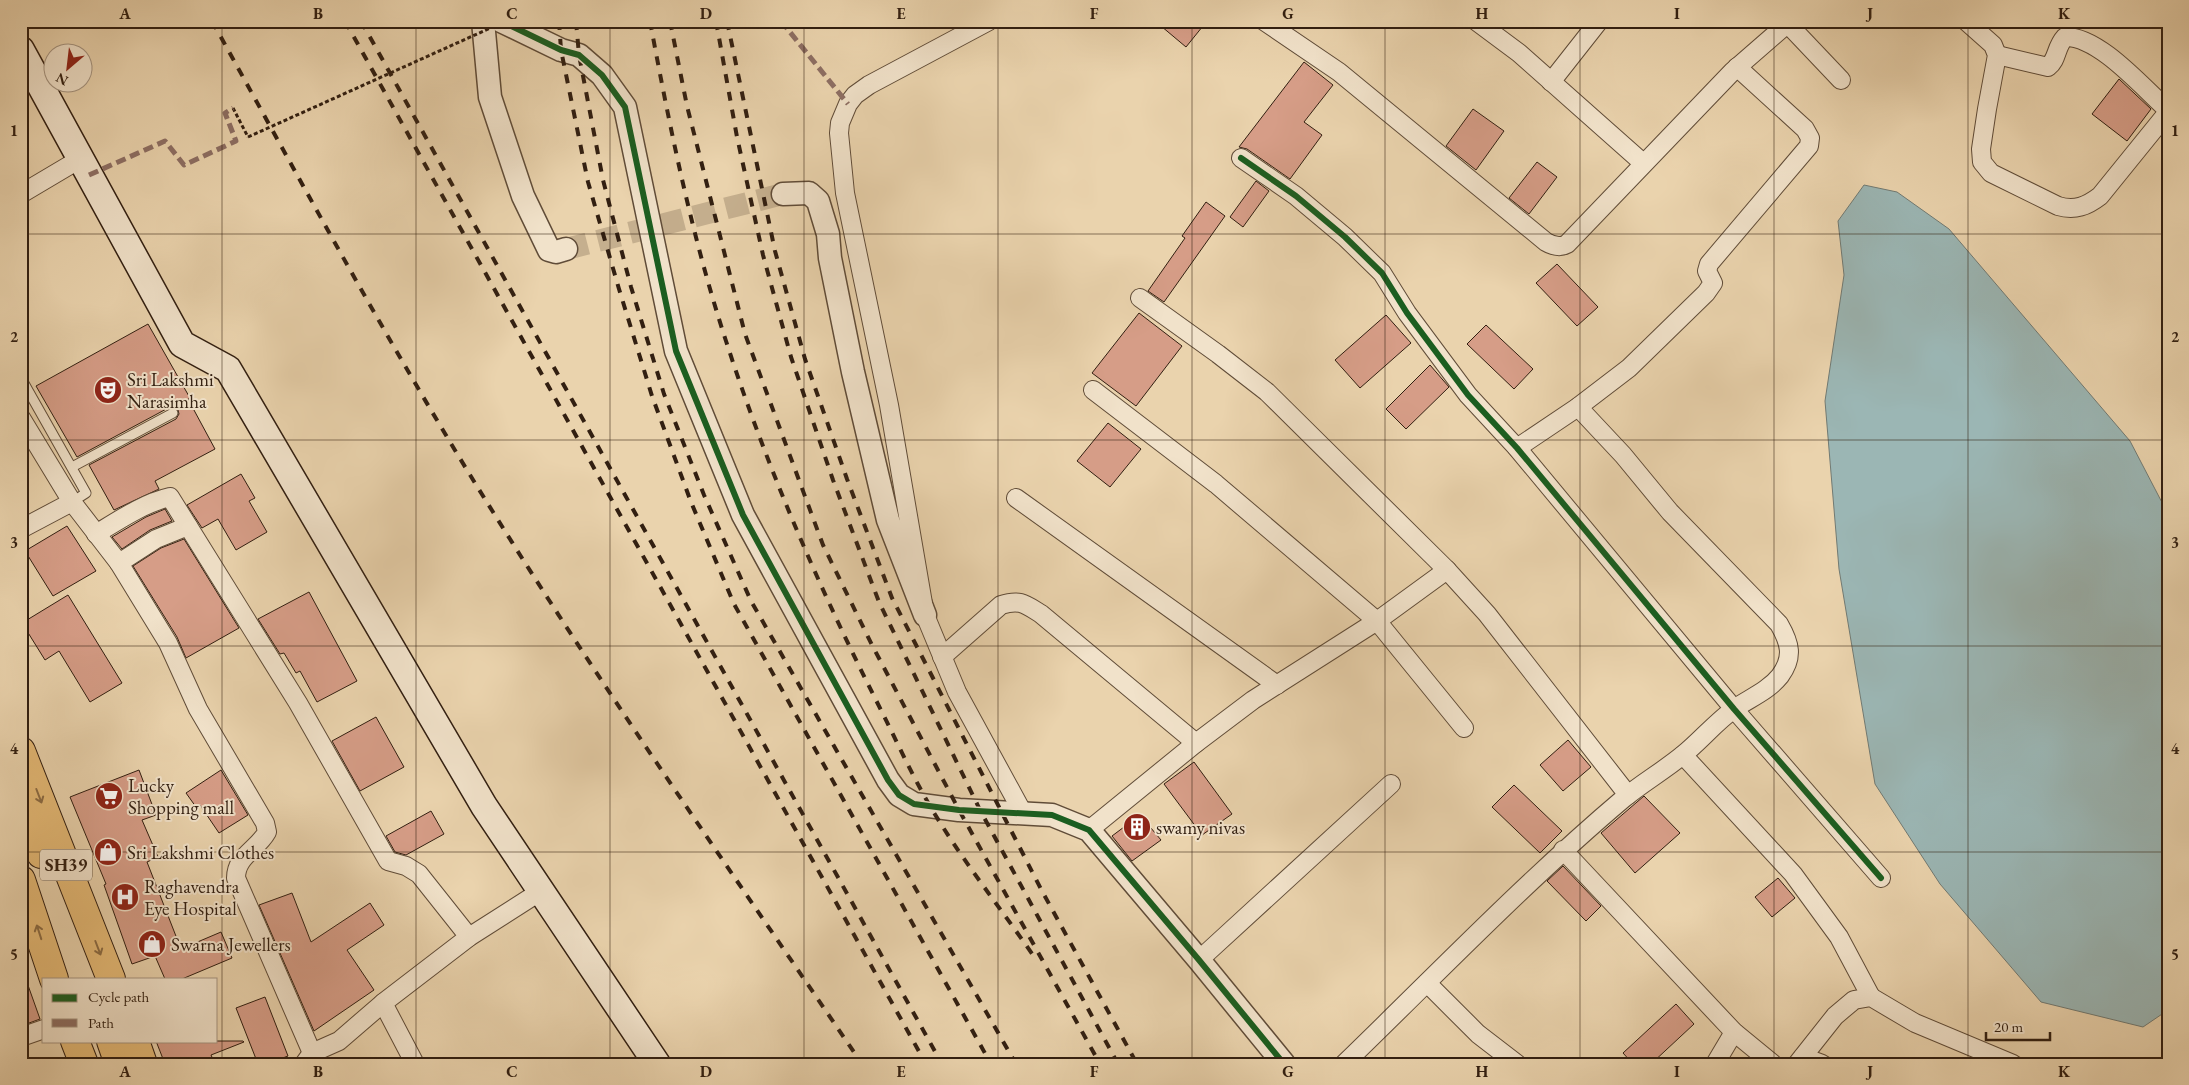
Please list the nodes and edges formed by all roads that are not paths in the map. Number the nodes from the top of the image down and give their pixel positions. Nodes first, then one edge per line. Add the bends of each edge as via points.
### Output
1 (483, 21) edge
2 (501, 21) edge
3 (989, 21) edge
4 (1264, 21) edge
5 (1476, 21) edge
6 (1599, 21) edge
7 (1966, 21) edge
8 (1786, 22) edge
9 (21, 50) edge
10 (1997, 56) junction
11 (1737, 67) junction
12 (1841, 80) dead end
13 (1551, 82) junction
14 (2168, 111) edge
15 (1241, 158) dead end
16 (80, 159) junction
17 (1643, 164) junction
18 (21, 194) edge
19 (783, 194) tunnel mouth
20 (566, 249) tunnel mouth
21 (1140, 298) dead end
22 (21, 378) edge
23 (1093, 390) dead end
24 (1578, 407) junction
25 (174, 413) dead end
26 (21, 418) edge
27 (1517, 448) junction
28 (72, 467) junction
29 (1016, 498) dead end
30 (72, 502) junction
31 (188, 526) junction
32 (21, 529) edge
33 (96, 534) junction
34 (118, 563) junction
35 (1447, 570) junction
36 (925, 615) junction
37 (1377, 621) junction
38 (942, 657) junction
39 (1277, 685) junction
40 (1734, 709) junction
41 (1464, 728) dead end
42 (1196, 743) junction
43 (21, 751) edge
44 (1683, 755) junction
45 (1391, 784) dead end
46 (1628, 795) junction
47 (21, 805) edge
48 (1023, 812) junction
49 (1089, 830) junction
50 (1563, 850) junction
51 (1881, 878) dead end
52 (21, 880) edge
53 (541, 892) junction
54 (469, 938) junction
55 (1199, 960) junction
56 (54, 978) edge
57 (90, 978) edge
58 (111, 978) edge
59 (1427, 984) junction
60 (1871, 997) junction
61 (383, 1003) junction
62 (42, 1030) edge
63 (1734, 1032) junction
64 (21, 1037) edge
65 (75, 1042) edge
66 (111, 1042) edge
67 (135, 1042) edge
68 (308, 1059) edge
69 (1800, 1060) edge
70 (84, 1064) edge
71 (119, 1064) edge
72 (144, 1064) edge
73 (415, 1064) edge
74 (657, 1064) edge
75 (1284, 1064) edge
76 (1344, 1064) edge
77 (1517, 1064) edge
78 (1715, 1064) edge
79 (1773, 1064) edge
80 (1822, 1064) edge
81 (2013, 1064) edge

1 - 20 street via 490,97 523,196 549,250
2 - 48 street via 579,55 602,75 625,107 676,351 743,515 888,780 899,795 914,804 959,810
3 - 36 street via 869,85 848,104 840,123 845,193 889,406
4 - 17 street via 1339,72 1552,246 1567,244
5 - 13 street
6 - 13 street
7 - 10 street via 1993,45
8 - 11 street
8 - 12 street
9 - 16 main road
10 - 14 street via 2048,67 2053,63 2057,46 2065,37 2085,40 2109,57
10 - 14 street via 1981,150 1982,162 1991,173 2067,209 2087,206 2100,196
11 - 17 street
11 - 24 street via 1805,130 1810,138 1809,146 1709,264 1707,272 1714,282 1706,294 1629,368
13 - 17 street
15 - 27 street via 1296,196 1382,273 1437,355 1468,395
16 - 18 street
16 - 53 main road via 182,344 228,370 479,798
19 - 36 street via 809,193 818,201 824,218 854,372 888,520
21 - 35 street via 1267,392
22 - 28 lane
23 - 37 street via 1216,484
24 - 27 street
24 - 40 street via 1670,512 1779,624 1787,638 1788,662 1778,678 1765,691
25 - 28 lane
26 - 30 street
27 - 40 street
28 - 30 lane via 86,493
29 - 39 street
30 - 32 street
30 - 33 street
31 - 33 street via 170,497 123,517
31 - 34 street via 156,539
31 - 54 street via 298,703 388,861 419,874
33 - 34 street
34 - 68 street via 168,642 198,709 265,823 267,832 263,840 242,858 236,868 236,878
35 - 37 street
35 - 46 street via 1487,614
36 - 38 street
37 - 39 street
37 - 41 street
38 - 42 street via 1002,605 1014,601 1023,603 1041,614
38 - 48 street via 957,692
39 - 42 street
40 - 44 street
40 - 51 street
42 - 49 street
43 -> 58 main road, SH39
44 - 46 street
44 - 60 street via 1793,874 1839,937
45 - 55 street
46 - 50 street
47 - 57 main road
48 - 49 street via 1052,815
49 - 55 street
50 - 59 street
50 - 63 street
56 -> 52 main road, SH39
53 - 54 street
53 - 74 main road
54 - 61 street
55 - 75 street
59 - 76 street
59 - 77 street via 1478,1034
60 - 69 street via 1854,1000 1835,1016
60 - 81 street via 1915,1023
61 - 68 street via 339,1041
61 - 73 street
62 - 64 street
63 - 78 street
63 - 79 street
65 - 70 main road
66 - 71 main road
67 - 72 main road
69 - 80 street

